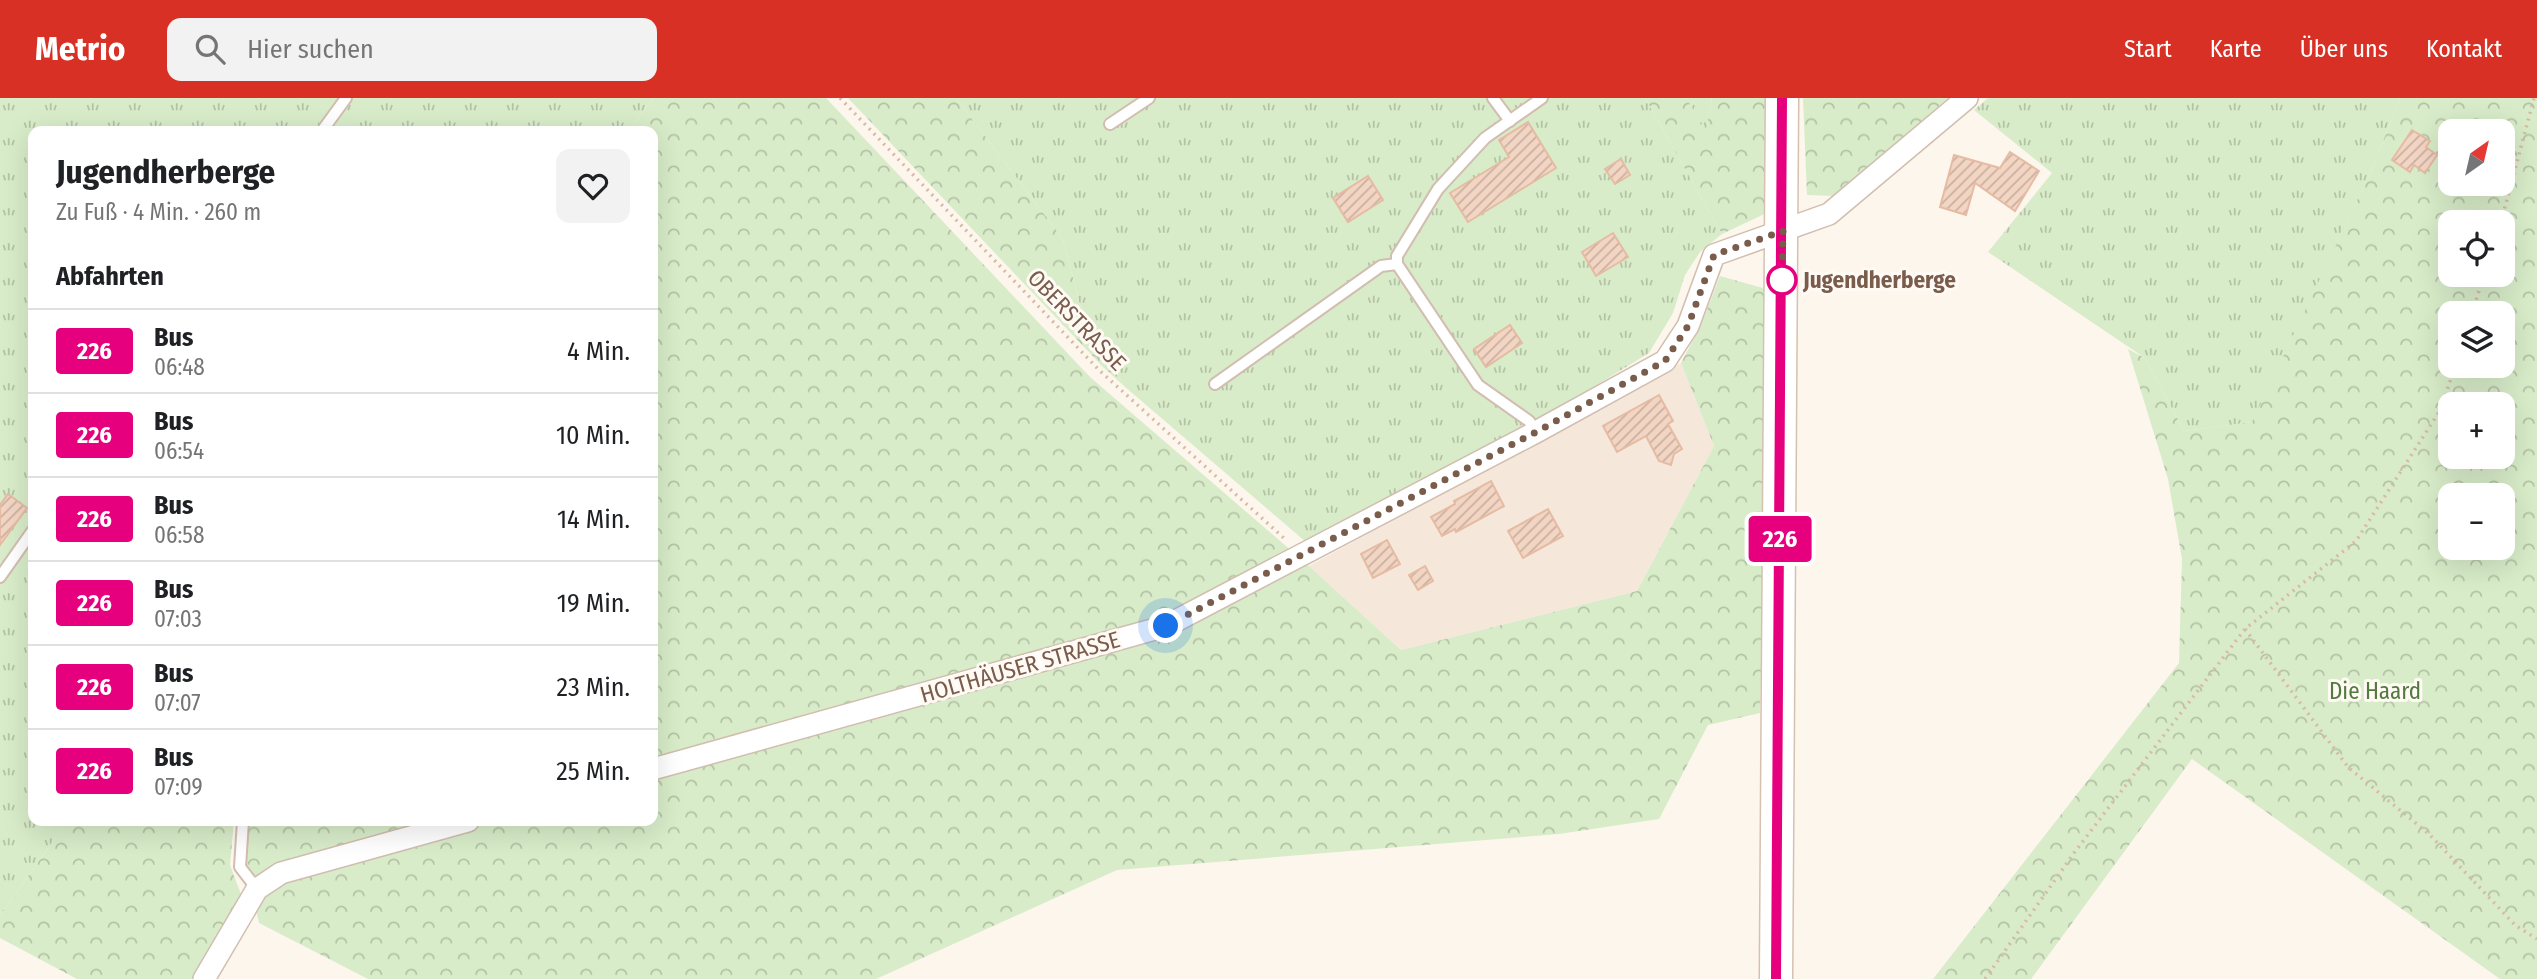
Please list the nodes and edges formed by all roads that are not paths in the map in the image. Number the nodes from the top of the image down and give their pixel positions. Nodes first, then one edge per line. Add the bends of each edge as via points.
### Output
1 (346, 98) edge
2 (1149, 98) edge
3 (1493, 98) edge
4 (1542, 98) edge
5 (1782, 98) edge
6 (1967, 98) edge
7 (1510, 121) junction
8 (1110, 124) dead end
9 (326, 126) edge
10 (1783, 231) junction
11 (1397, 264) junction
12 (1215, 384) dead end
13 (1536, 432) junction
14 (28, 537) edge
15 (0, 577) edge
16 (658, 768) edge
17 (243, 826) edge
18 (450, 826) edge
19 (257, 889) junction
20 (204, 979) edge
21 (1776, 979) edge

1 - 9 lane
2 - 8 lane
3 - 7 lane
4 - 7 lane
5 - 10 main road
6 - 10 street, HOLTHÄUSER STRASSE via 1829,214
7 - 11 lane via 1485,138 1438,189 1397,256
10 - 13 street, HOLTHÄUSER STRASSE via 1714,255 1688,326 1665,361
10 - 21 main road
11 - 12 lane via 1381,266
11 - 13 lane via 1478,385 1529,421
13 - 16 street, HOLTHÄUSER STRASSE via 1166,626
14 - 15 lane
17 - 19 lane via 240,867
18 - 19 street via 281,873
19 - 20 street

